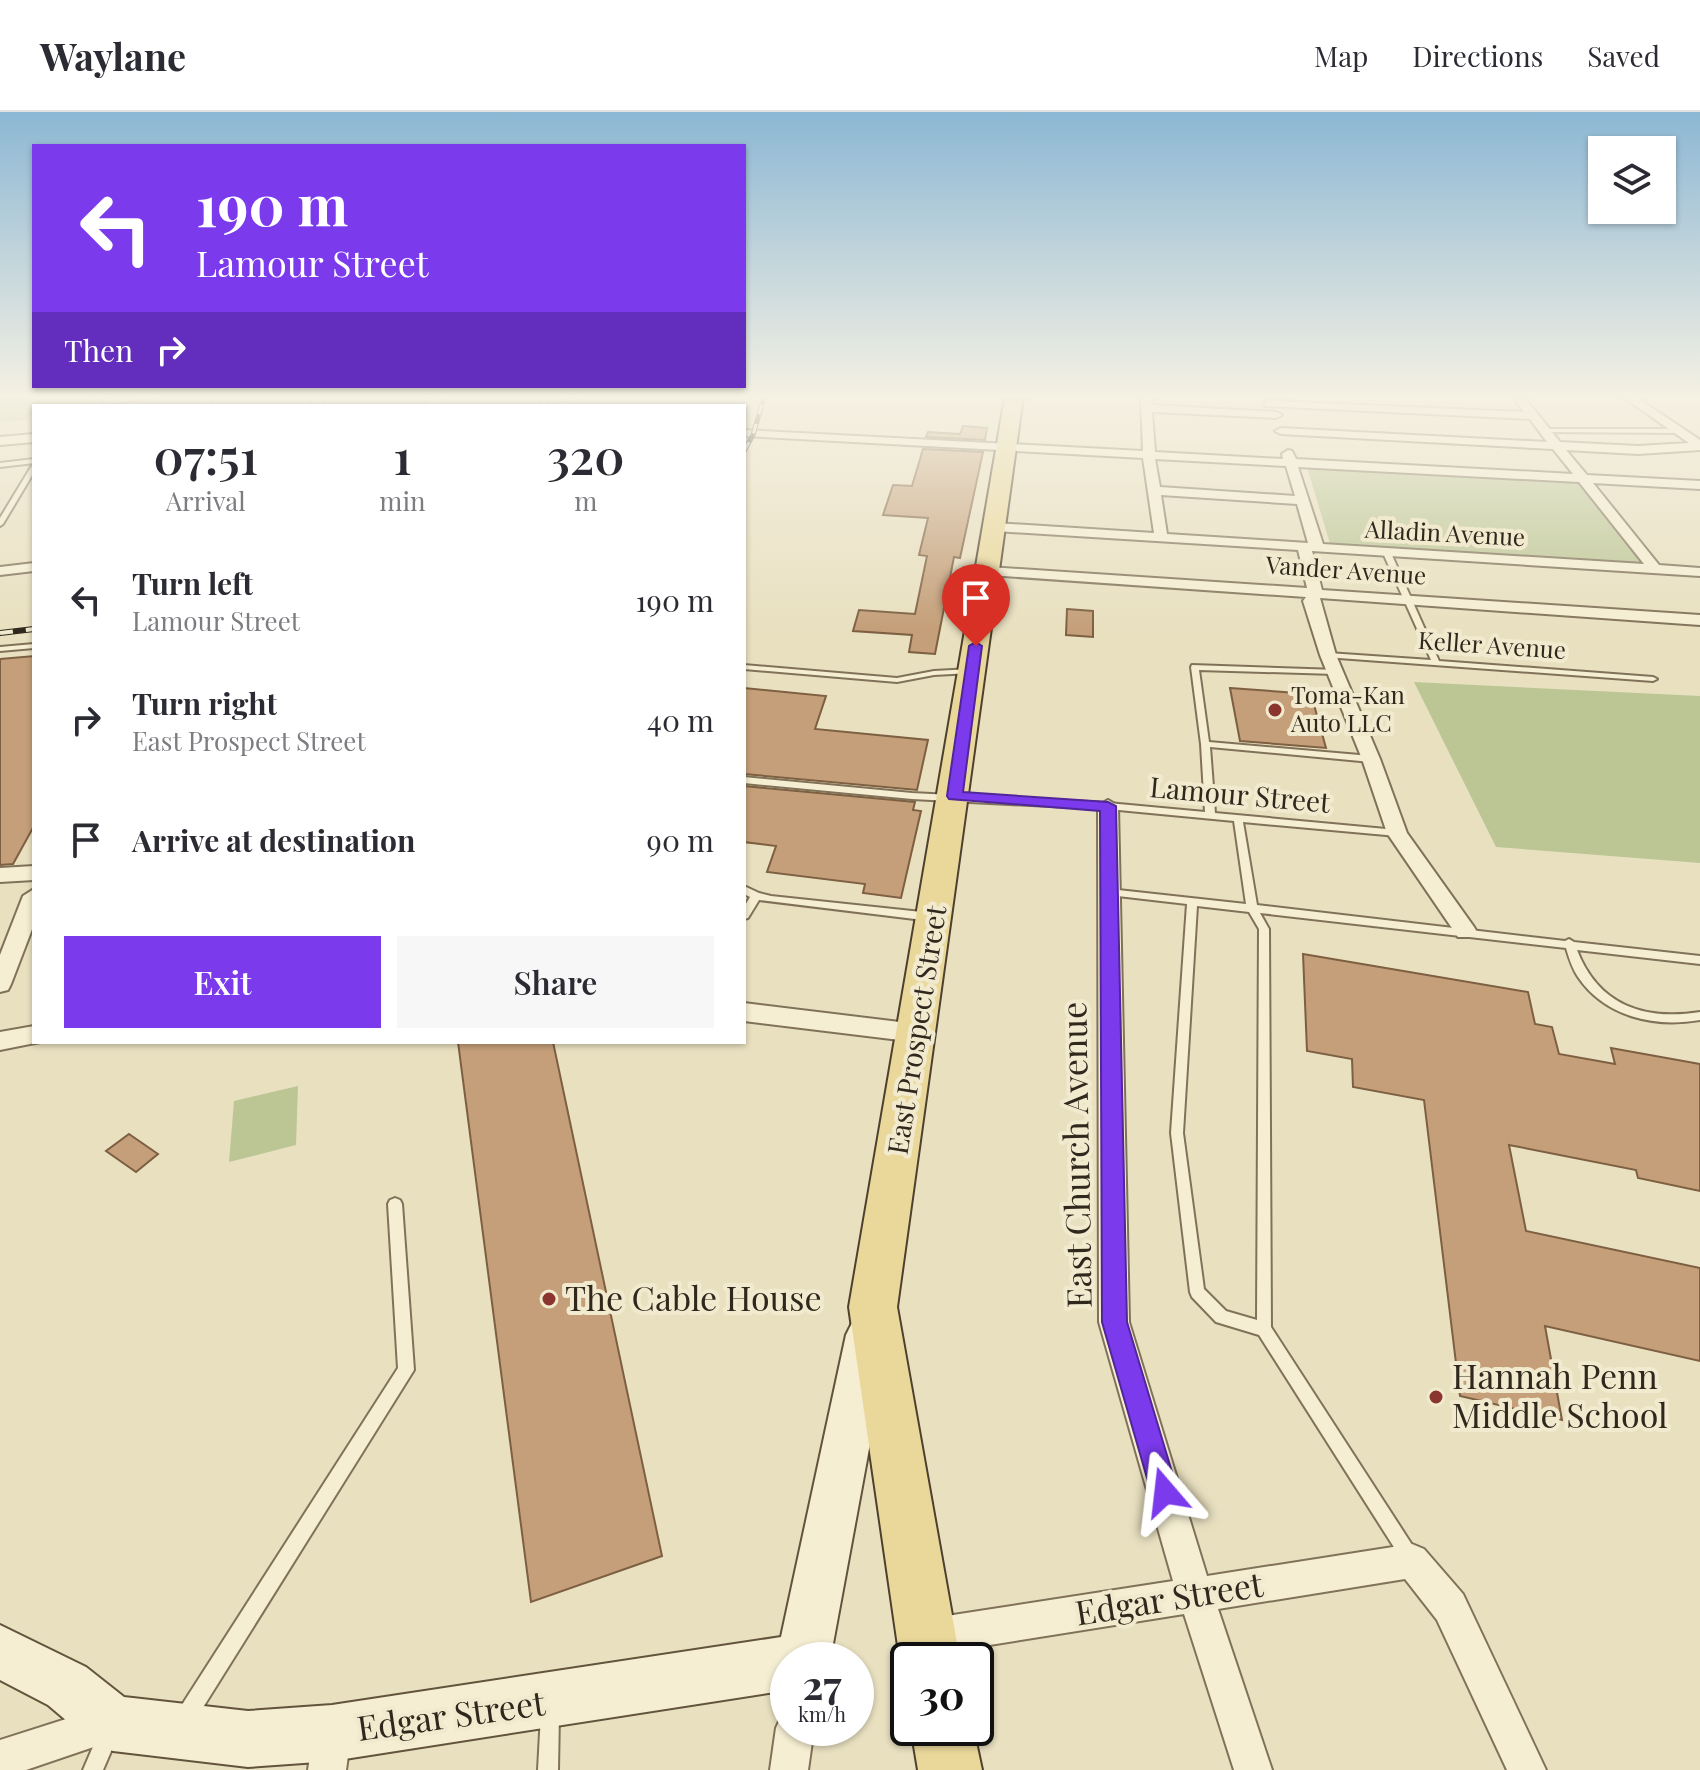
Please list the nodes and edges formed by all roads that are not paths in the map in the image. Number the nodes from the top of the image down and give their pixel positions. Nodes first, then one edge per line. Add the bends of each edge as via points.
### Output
1 (28, 474) edge
2 (1004, 474) edge
3 (1152, 474) edge
4 (1295, 474) edge
5 (1481, 474) edge
6 (1580, 474) edge
7 (1584, 480) junction
8 (1694, 485) edge
9 (1155, 491) junction
10 (1700, 494) edge
11 (1304, 501) junction
12 (0, 524) edge
13 (996, 527) junction
14 (1161, 537) junction
15 (1310, 548) junction
16 (1387, 553) junction
17 (30, 568) edge
18 (1655, 569) junction
19 (0, 571) edge
20 (989, 571) junction
21 (1700, 572) edge
22 (1316, 593) junction
23 (1407, 599) junction
24 (1700, 620) edge
25 (32, 646) edge
26 (0, 649) edge
27 (1435, 661) junction
28 (1332, 664) junction
29 (746, 667) edge
30 (971, 671) junction
31 (1653, 679) dead end
32 (1205, 744) junction
33 (1371, 759) junction
34 (746, 780) edge
35 (955, 796) junction
36 (1108, 806) junction
37 (1210, 816) junction
38 (1238, 818) junction
39 (1397, 833) junction
40 (32, 873) edge
41 (0, 875) edge
42 (746, 890) edge
43 (1109, 892) junction
44 (756, 896) junction
45 (32, 901) edge
46 (1192, 902) junction
47 (1252, 908) junction
48 (746, 912) edge
49 (936, 917) junction
50 (1466, 932) junction
51 (1569, 943) junction
52 (1700, 960) edge
53 (1, 979) edge
54 (746, 1012) edge
55 (1700, 1016) edge
56 (916, 1033) junction
57 (32, 1035) edge
58 (0, 1041) edge
59 (395, 1204) dead end
60 (873, 1307) junction
61 (1264, 1329) junction
62 (1412, 1561) junction
63 (1195, 1595) junction
64 (808, 1642) edge
65 (927, 1642) edge
66 (963, 1642) edge
67 (0, 1652) edge
68 (770, 1666) edge
69 (551, 1701) junction
70 (176, 1732) junction
71 (792, 1746) edge
72 (945, 1746) edge
73 (103, 1747) edge
74 (330, 1752) edge
75 (0, 1759) edge
76 (548, 1770) edge
77 (789, 1770) edge
78 (950, 1770) edge
79 (1253, 1770) edge
80 (1527, 1770) edge

1 - 12 lane
2 - 13 main road, East Prospect Street
3 - 9 street
4 - 11 street
5 - 7 street
6 - 7 street
7 - 8 street
7 - 18 street
8 - 10 street
9 - 11 street
9 - 14 street
11 - 15 street
13 - 14 street, Alladin Avenue
13 - 20 main road, East Prospect Street
14 - 15 street, Alladin Avenue
15 - 16 street, Alladin Avenue
15 - 22 street
16 - 18 street, Alladin Avenue
16 - 23 lane
17 - 19 street
18 - 21 street, Alladin Avenue
20 - 22 street, Vander Avenue
20 - 30 main road, East Prospect Street
22 - 23 street, Vander Avenue
22 - 28 street via 1311,601
23 - 24 street, Vander Avenue
23 - 27 lane
25 - 26 lane
27 - 28 lane, Keller Avenue
27 - 31 lane, Keller Avenue
28 - 32 lane, Keller Avenue via 1195,667
28 - 33 street
29 - 30 lane via 897,680
30 - 35 main road, East Prospect Street
32 - 33 lane
32 - 37 lane
33 - 39 street
34 - 35 lane, Lamour Street
35 - 36 lane, Lamour Street
35 - 49 main road, East Prospect Street
36 - 37 lane, Lamour Street
36 - 43 street, East Church Avenue
37 - 38 lane, Lamour Street
38 - 39 lane, Lamour Street
38 - 47 lane
39 - 50 street
40 - 41 street
42 - 44 lane
43 - 46 lane
43 - 63 street, East Church Avenue via 1114,1322
44 - 48 lane
44 - 49 lane
45 - 53 street
46 - 47 lane
46 - 61 lane via 1177,1133 1197,1292 1221,1317
47 - 50 lane
47 - 61 lane via 1264,929
49 - 56 main road, East Prospect Street
50 - 51 lane
51 - 52 lane
51 - 55 lane via 1584,977 1609,1004 1645,1016
54 - 56 street
56 - 60 main road, East Prospect Street
57 - 58 street
59 - 70 lane via 406,1370
60 - 64 street, East Prospect Street
60 - 65 main road
61 - 62 lane
62 - 63 street, Edgar Street
62 - 80 street via 1450,1607
63 - 66 street, Edgar Street
63 - 79 street, East Church Avenue
67 - 73 street via 67,1686
68 - 69 street, Edgar Street
69 - 74 street, Edgar Street
69 - 76 lane
70 - 73 street, Edgar Street
70 - 74 street, Edgar Street
71 - 77 street
72 - 78 main road
73 - 75 street, Edgar Street

